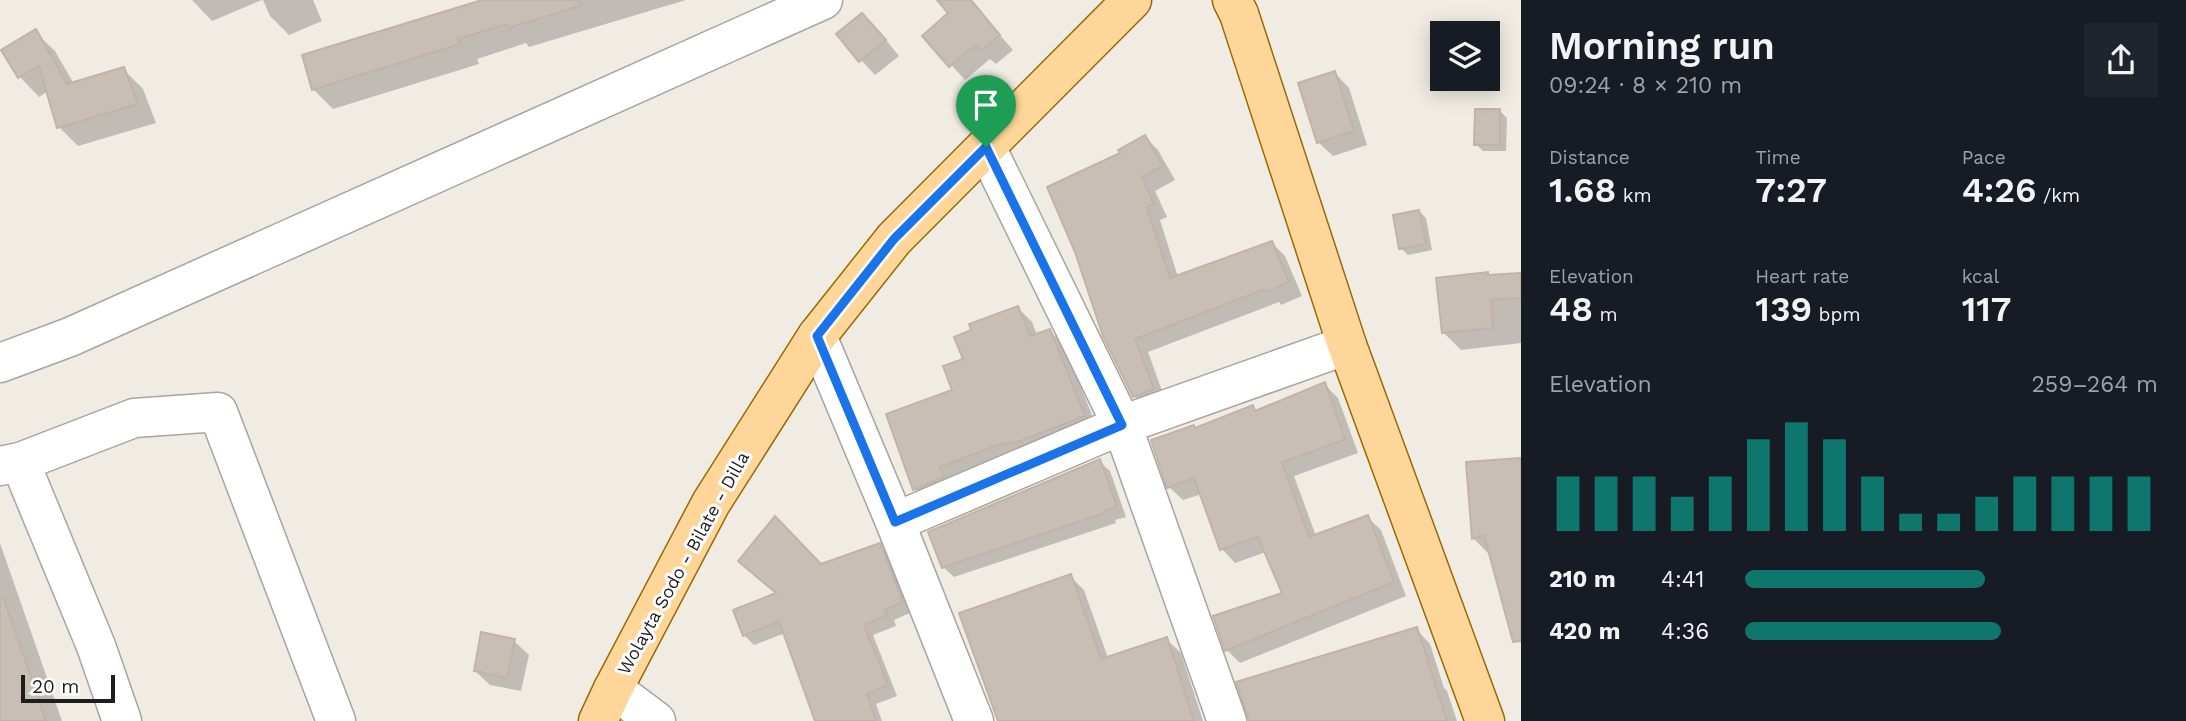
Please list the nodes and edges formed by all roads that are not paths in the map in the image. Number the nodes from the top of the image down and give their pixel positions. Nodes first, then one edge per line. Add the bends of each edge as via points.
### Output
1 (823, 0) edge
2 (1132, 0) edge
3 (1232, 0) edge
4 (986, 147) junction
5 (817, 336) junction
6 (1347, 345) junction
7 (0, 363) edge
8 (1122, 425) junction
9 (10, 464) edge
10 (895, 522) junction
11 (598, 711) edge
12 (122, 721) edge
13 (336, 721) edge
14 (656, 721) edge
15 (974, 721) edge
16 (1227, 721) edge
17 (1485, 721) edge

1 - 7 street via 83,331
2 - 4 main road, Wolayta Sodo - Bilate - Dilla
3 - 6 main road
4 - 5 main road, Wolayta Sodo - Bilate - Dilla via 894,239
4 - 8 street
5 - 10 street
5 - 11 main road, Wolayta Sodo - Bilate - Dilla via 711,503
6 - 8 street
6 - 17 main road
8 - 10 street
8 - 16 street
9 - 12 street via 96,646
9 - 13 street via 134,418 218,412
10 - 15 street
11 - 14 street

